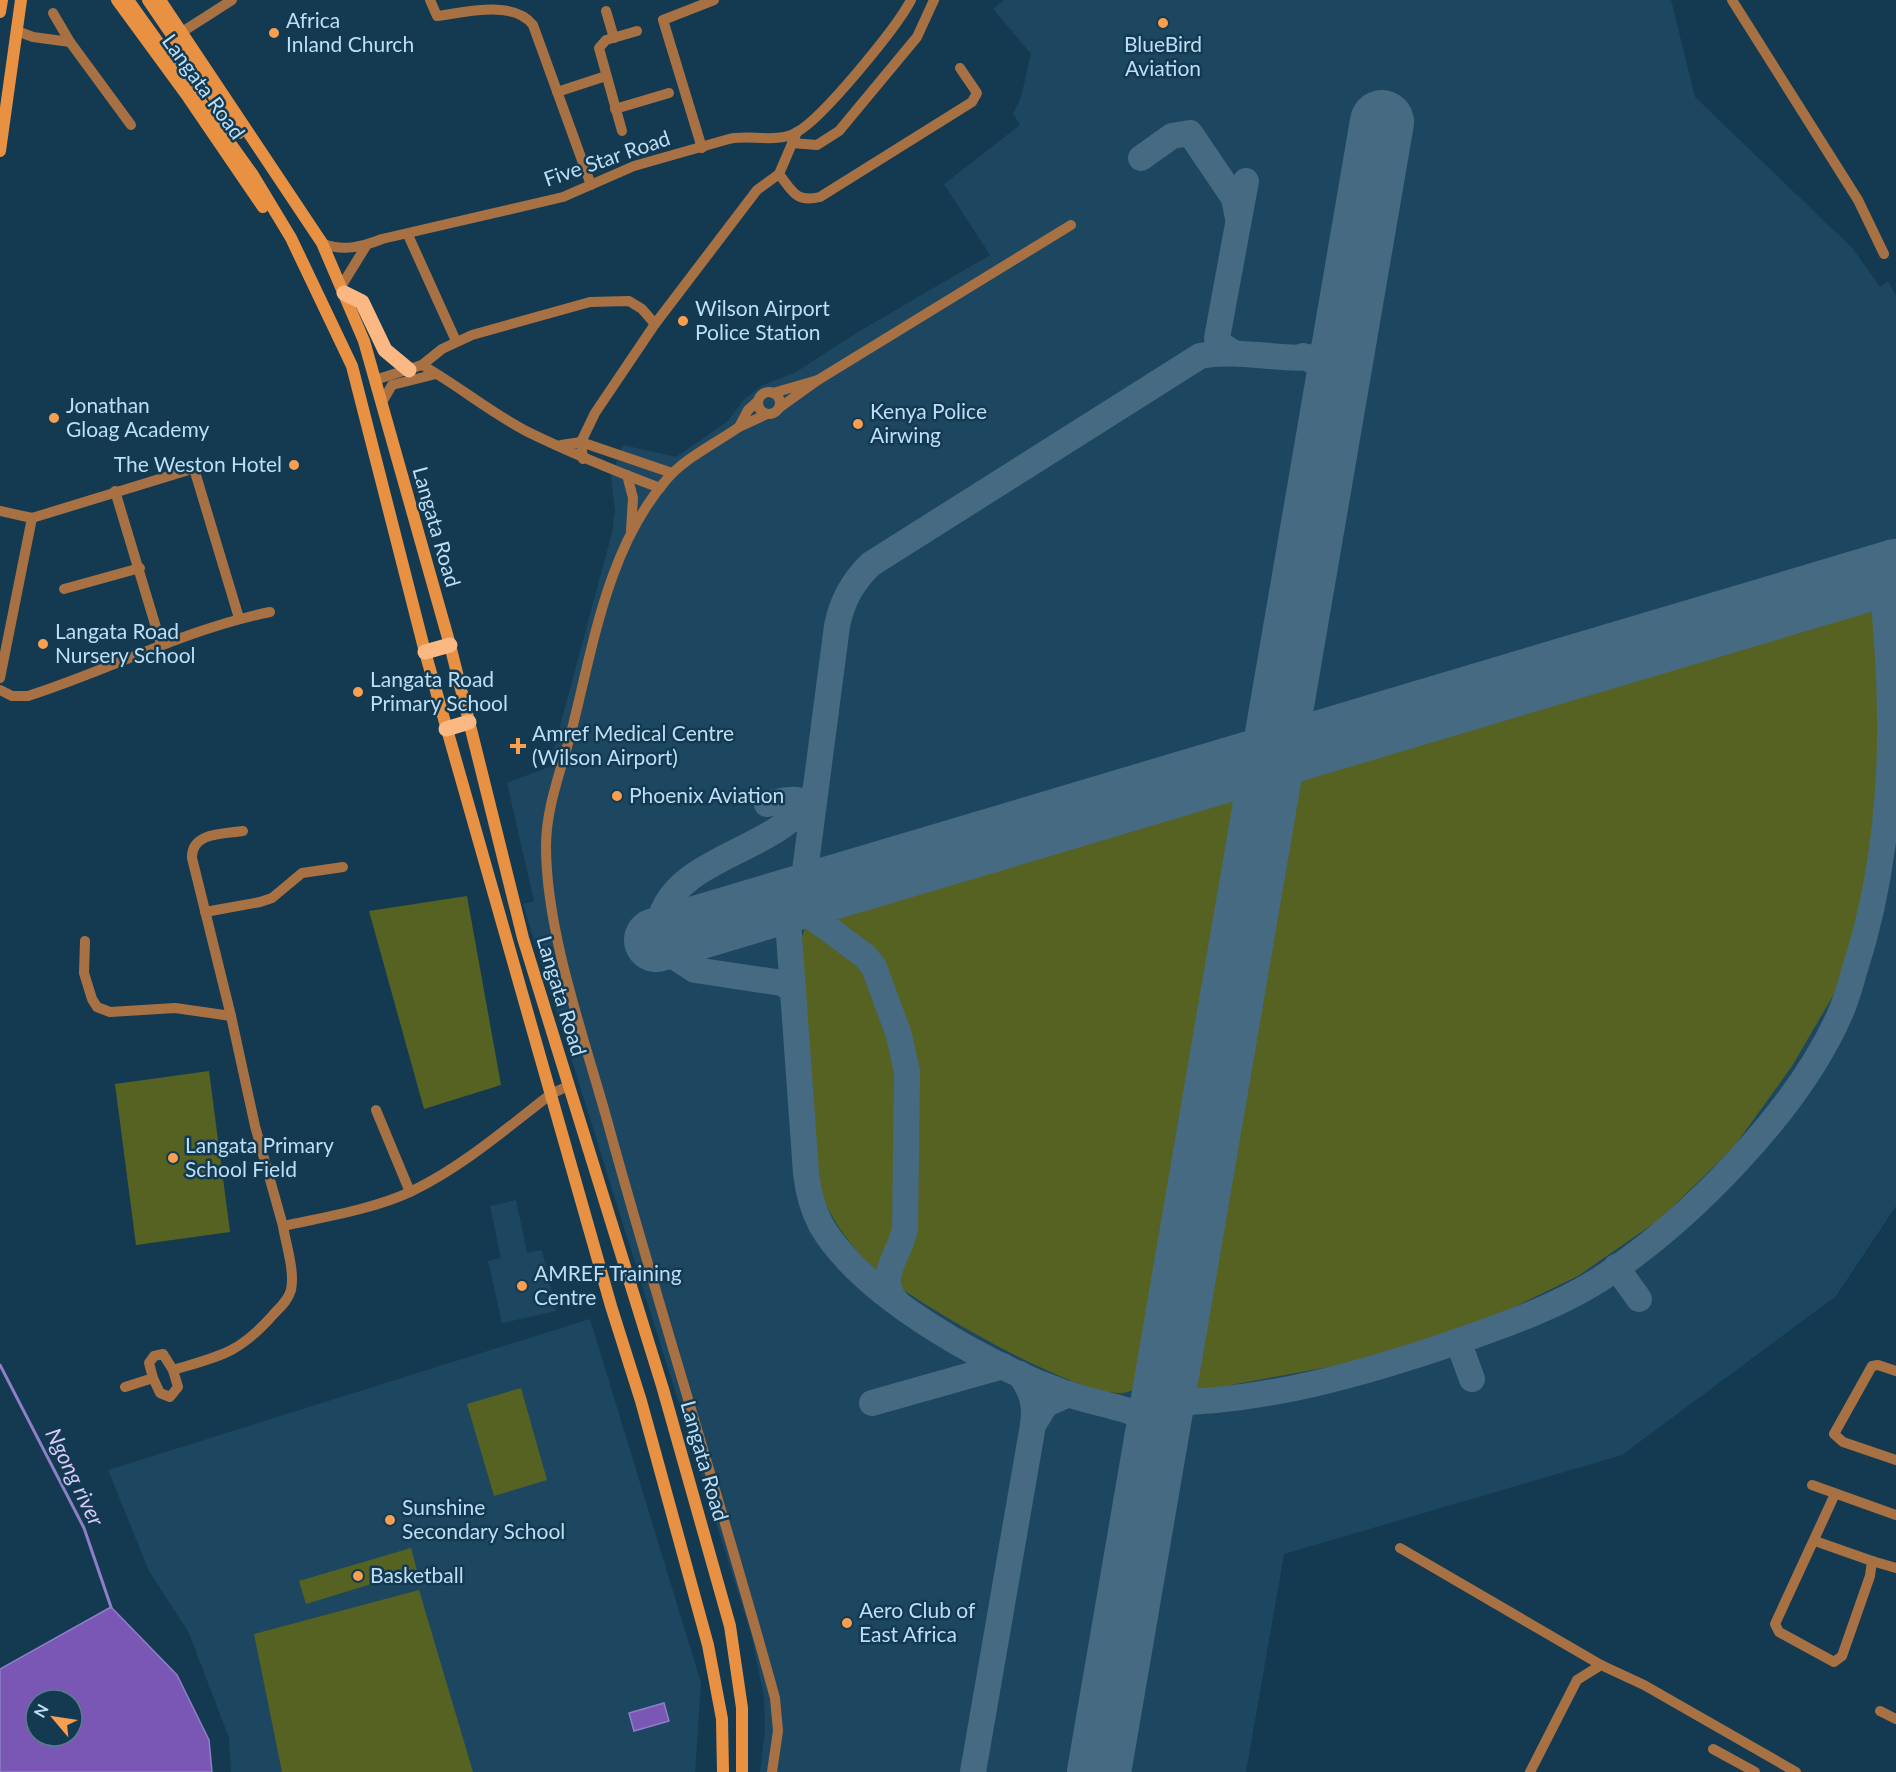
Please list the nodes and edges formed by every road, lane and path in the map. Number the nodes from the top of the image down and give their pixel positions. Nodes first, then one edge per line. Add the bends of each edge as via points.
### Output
1 (2, 0) edge
2 (21, 0) edge
3 (117, 0) edge
4 (128, 0) edge
5 (148, 0) edge
6 (160, 0) edge
7 (232, 0) edge
8 (430, 0) edge
9 (714, 0) edge
10 (911, 0) edge
11 (934, 0) edge
12 (1732, 0) edge
13 (606, 11) dead end
14 (0, 12) edge
15 (53, 13) dead end
16 (17, 31) junction
17 (637, 31) dead end
18 (182, 32) junction
19 (614, 38) junction
20 (70, 42) junction
21 (960, 68) dead end
22 (606, 76) junction
23 (556, 92) junction
24 (669, 93) dead end
25 (615, 109) junction
26 (131, 125) dead end
27 (622, 131) dead end
28 (797, 132) junction
29 (792, 143) junction
30 (702, 148) junction
31 (0, 151) edge
32 (779, 174) junction
33 (591, 185) junction
34 (1071, 225) dead end
35 (408, 235) junction
36 (320, 240) junction
37 (366, 246) junction
38 (1884, 254) dead end
39 (299, 256) junction
40 (343, 289) junction
41 (655, 324) junction
42 (456, 341) junction
43 (416, 368) junction
44 (436, 374) junction
45 (375, 380) junction
46 (818, 381) junction
47 (773, 393) junction
48 (758, 400) junction
49 (381, 404) junction
50 (779, 408) junction
51 (767, 414) junction
52 (739, 427) junction
53 (581, 442) junction
54 (561, 445) junction
55 (583, 459) junction
56 (672, 473) junction
57 (627, 475) junction
58 (660, 488) junction
59 (115, 490) junction
60 (0, 511) edge
61 (32, 518) junction
62 (631, 533) junction
63 (140, 568) junction
64 (64, 589) dead end
65 (270, 612) dead end
66 (239, 618) junction
67 (160, 644) junction
68 (450, 645) junction
69 (425, 652) junction
70 (0, 678) edge
71 (0, 690) edge
72 (470, 722) junction
73 (446, 729) junction
74 (243, 831) dead end
75 (343, 867) dead end
76 (204, 912) junction
77 (85, 940) dead end
78 (231, 1016) junction
79 (568, 1086) junction
80 (550, 1094) junction
81 (376, 1110) dead end
82 (410, 1192) junction
83 (283, 1226) junction
84 (173, 1370) junction
85 (1896, 1371) edge
86 (153, 1378) junction
87 (125, 1387) dead end
88 (1896, 1460) edge
89 (1812, 1485) dead end
90 (1835, 1494) junction
91 (1896, 1515) edge
92 (1815, 1541) junction
93 (1400, 1548) dead end
94 (1872, 1561) junction
95 (1896, 1568) edge
96 (1601, 1665) junction
97 (1880, 1712) dead end
98 (1896, 1719) edge
99 (1713, 1749) dead end
100 (723, 1772) edge
101 (742, 1772) edge
102 (772, 1772) edge
103 (1530, 1772) edge
104 (1755, 1772) edge
105 (1796, 1772) edge

1 - 14 main road
2 - 16 main road
3 - 39 main road, Langata Road
4 - 39 main road, Langata Road via 227,135
5 - 36 main road, Langata Road via 266,174
6 - 18 main road, Langata Road
7 - 18 street
8 - 23 street via 437,16 500,8 516,9 526,15
9 - 30 street via 663,20
10 - 28 street via 836,96
11 - 29 street via 917,37 839,131 817,145
12 - 38 street via 1846,179
13 - 19 street
15 - 20 street
16 - 20 street
16 - 31 main road
17 - 19 street
18 - 36 main road, Langata Road
19 - 22 street via 598,48
20 - 26 street
21 - 32 street via 977,93 972,102 820,197 802,200
22 - 23 street
22 - 25 street
23 - 33 street
24 - 25 street
25 - 27 street
28 - 29 street
28 - 30 street, Five Star Road via 763,138 744,136
29 - 32 street
30 - 33 street, Five Star Road via 634,166
32 - 41 street via 757,190
33 - 35 street, Five Star Road via 563,197
34 - 46 street
35 - 37 street, Five Star Road
35 - 42 street
36 - 37 street, Five Star Road via 331,247
36 - 40 main road, Langata Road
37 - 40 street
39 - 69 main road, Langata Road via 352,366
40 - 43 main road via 362,302 385,350
40 - 45 main road, Langata Road
41 - 42 street via 629,301 603,300
41 - 53 street via 595,413
42 - 43 street
43 - 44 street
43 - 45 street
44 - 49 street via 392,386
44 - 54 street via 528,432
45 - 49 main road, Langata Road
46 - 47 street
46 - 50 street
47 - 48 street via 762,394
47 - 50 street via 780,401
48 - 51 street via 759,408
48 - 52 street
49 - 68 main road, Langata Road
50 - 51 street
51 - 52 street
52 - 56 street
53 - 54 street
53 - 55 street
53 - 56 street
54 - 55 street
55 - 57 street
56 - 58 street
57 - 58 street
57 - 62 street via 633,498
58 - 62 street
59 - 61 street
59 - 63 street
59 - 66 street via 187,468 195,471
60 - 61 street
61 - 70 street
62 - 102 street via 610,585 549,814 548,870 554,919 577,1011 775,1698 778,1731
63 - 64 street
63 - 67 street
65 - 66 street
66 - 67 street
67 - 71 street via 28,696 12,696
68 - 69 main road
68 - 72 main road, Langata Road
69 - 73 main road, Langata Road
72 - 73 main road
72 - 79 main road, Langata Road via 523,938
73 - 80 main road, Langata Road
74 - 76 street via 206,836 192,851
75 - 76 street via 302,873 272,898 260,902
76 - 78 street
77 - 78 street via 84,973 97,1007 110,1012 175,1008
78 - 83 street via 255,1126
79 - 80 street
79 - 101 main road, Langata Road via 663,1389 730,1626 742,1708
80 - 82 street
80 - 100 main road, Langata Road via 708,1645 722,1719
81 - 82 street
82 - 83 street
83 - 84 street via 292,1277 286,1300 255,1335 232,1352
84 - 86 street via 163,1354 154,1356 149,1363
84 - 86 street via 178,1387 170,1397 160,1393
85 - 88 street via 1878,1365 1869,1369 1834,1434 1843,1442
86 - 87 street
89 - 90 street
90 - 91 street
90 - 92 street
92 - 94 street
92 - 94 street via 1775,1624 1779,1632 1830,1662 1842,1656
93 - 96 street
94 - 95 street
96 - 103 street via 1577,1680
96 - 105 street via 1644,1685
97 - 98 street
99 - 104 street

